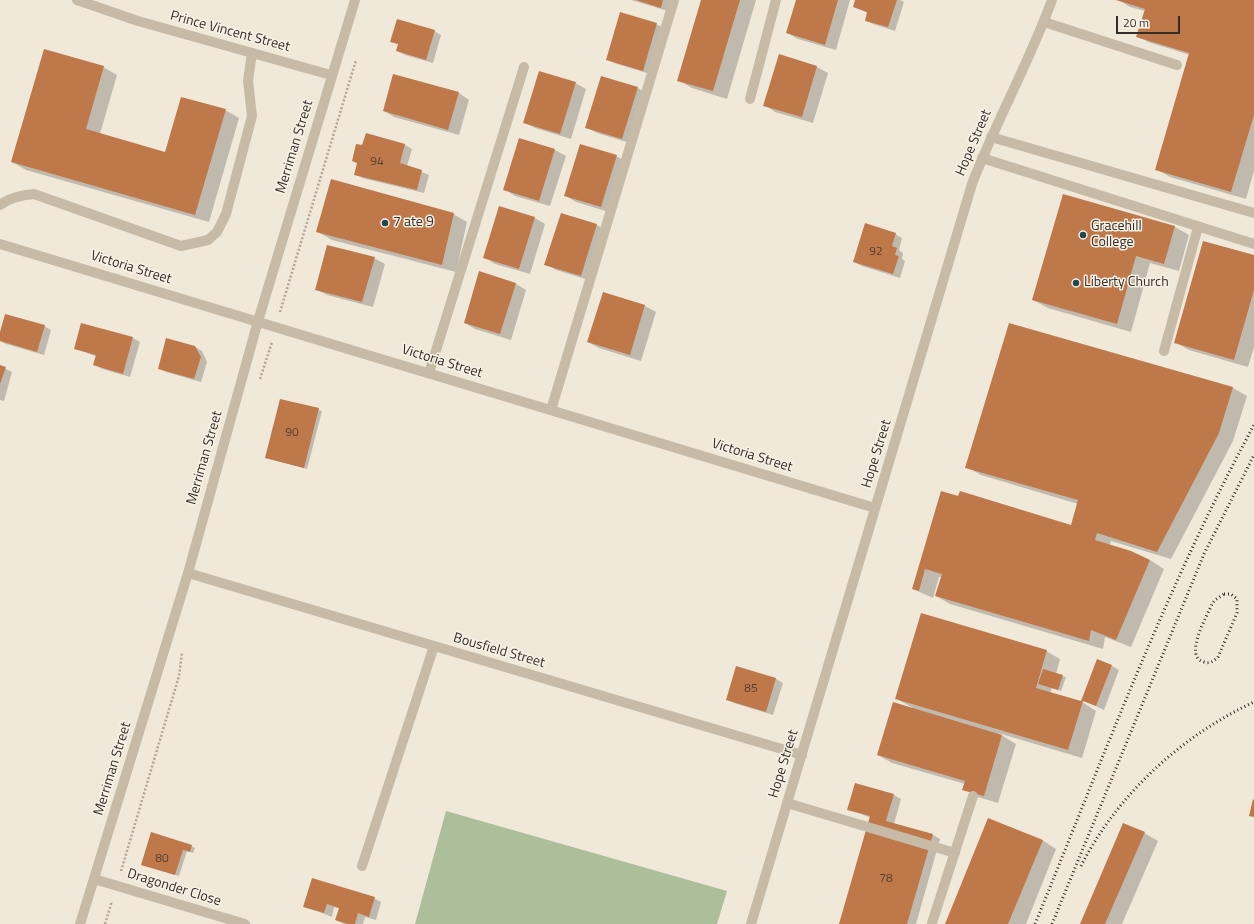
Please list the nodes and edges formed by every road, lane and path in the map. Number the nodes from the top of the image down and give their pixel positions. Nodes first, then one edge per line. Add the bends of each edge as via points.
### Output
1 (77, 0) edge
2 (355, 0) edge
3 (674, 0) edge
4 (776, 0) edge
5 (1052, 0) edge
6 (1044, 22) junction
7 (252, 52) junction
8 (358, 53) dead end
9 (1177, 65) dead end
10 (524, 67) dead end
11 (331, 74) junction
12 (750, 99) dead end
13 (990, 137) junction
14 (982, 158) junction
15 (0, 205) edge
16 (1254, 213) edge
17 (1198, 227) junction
18 (0, 244) edge
19 (1254, 244) edge
20 (258, 321) junction
21 (276, 326) junction
22 (1164, 352) dead end
23 (429, 373) junction
24 (260, 380) dead end
25 (551, 410) junction
26 (875, 508) junction
27 (188, 573) junction
28 (434, 646) junction
29 (182, 652) dead end
30 (802, 755) junction
31 (973, 796) dead end
32 (787, 803) junction
33 (955, 853) junction
34 (362, 866) dead end
35 (94, 879) junction
36 (117, 886) junction
37 (932, 923) dead end
38 (80, 924) edge
39 (105, 924) edge
40 (245, 924) edge
41 (751, 924) edge

1 - 7 street, Prince Vincent Street via 138,21
2 - 11 street, Merriman Street
3 - 25 street
4 - 12 street
5 - 6 street, Hope Street
6 - 9 street
6 - 13 street, Hope Street
7 - 11 street, Prince Vincent Street
7 - 15 street via 248,81 252,116 226,214 217,232 208,240 181,246 34,194 18,196
8 - 21 path
10 - 23 street
11 - 20 street, Merriman Street
13 - 14 street, Hope Street
13 - 16 street
14 - 17 street
14 - 26 street, Hope Street
17 - 19 street
17 - 22 street
18 - 20 street, Victoria Street
20 - 21 street, Victoria Street
20 - 27 street, Merriman Street
21 - 23 street, Victoria Street
21 - 24 path
23 - 25 street, Victoria Street
25 - 26 street, Victoria Street
26 - 30 street, Hope Street
27 - 28 street, Bousfield Street
27 - 35 street, Merriman Street
28 - 30 street, Bousfield Street
28 - 34 street
29 - 36 path via 179,676
30 - 32 street, Hope Street
31 - 33 street
32 - 33 street
32 - 41 street, Hope Street
33 - 37 street
35 - 36 street, Dragonder Close
35 - 38 street, Merriman Street
36 - 39 path
36 - 40 street, Dragonder Close

